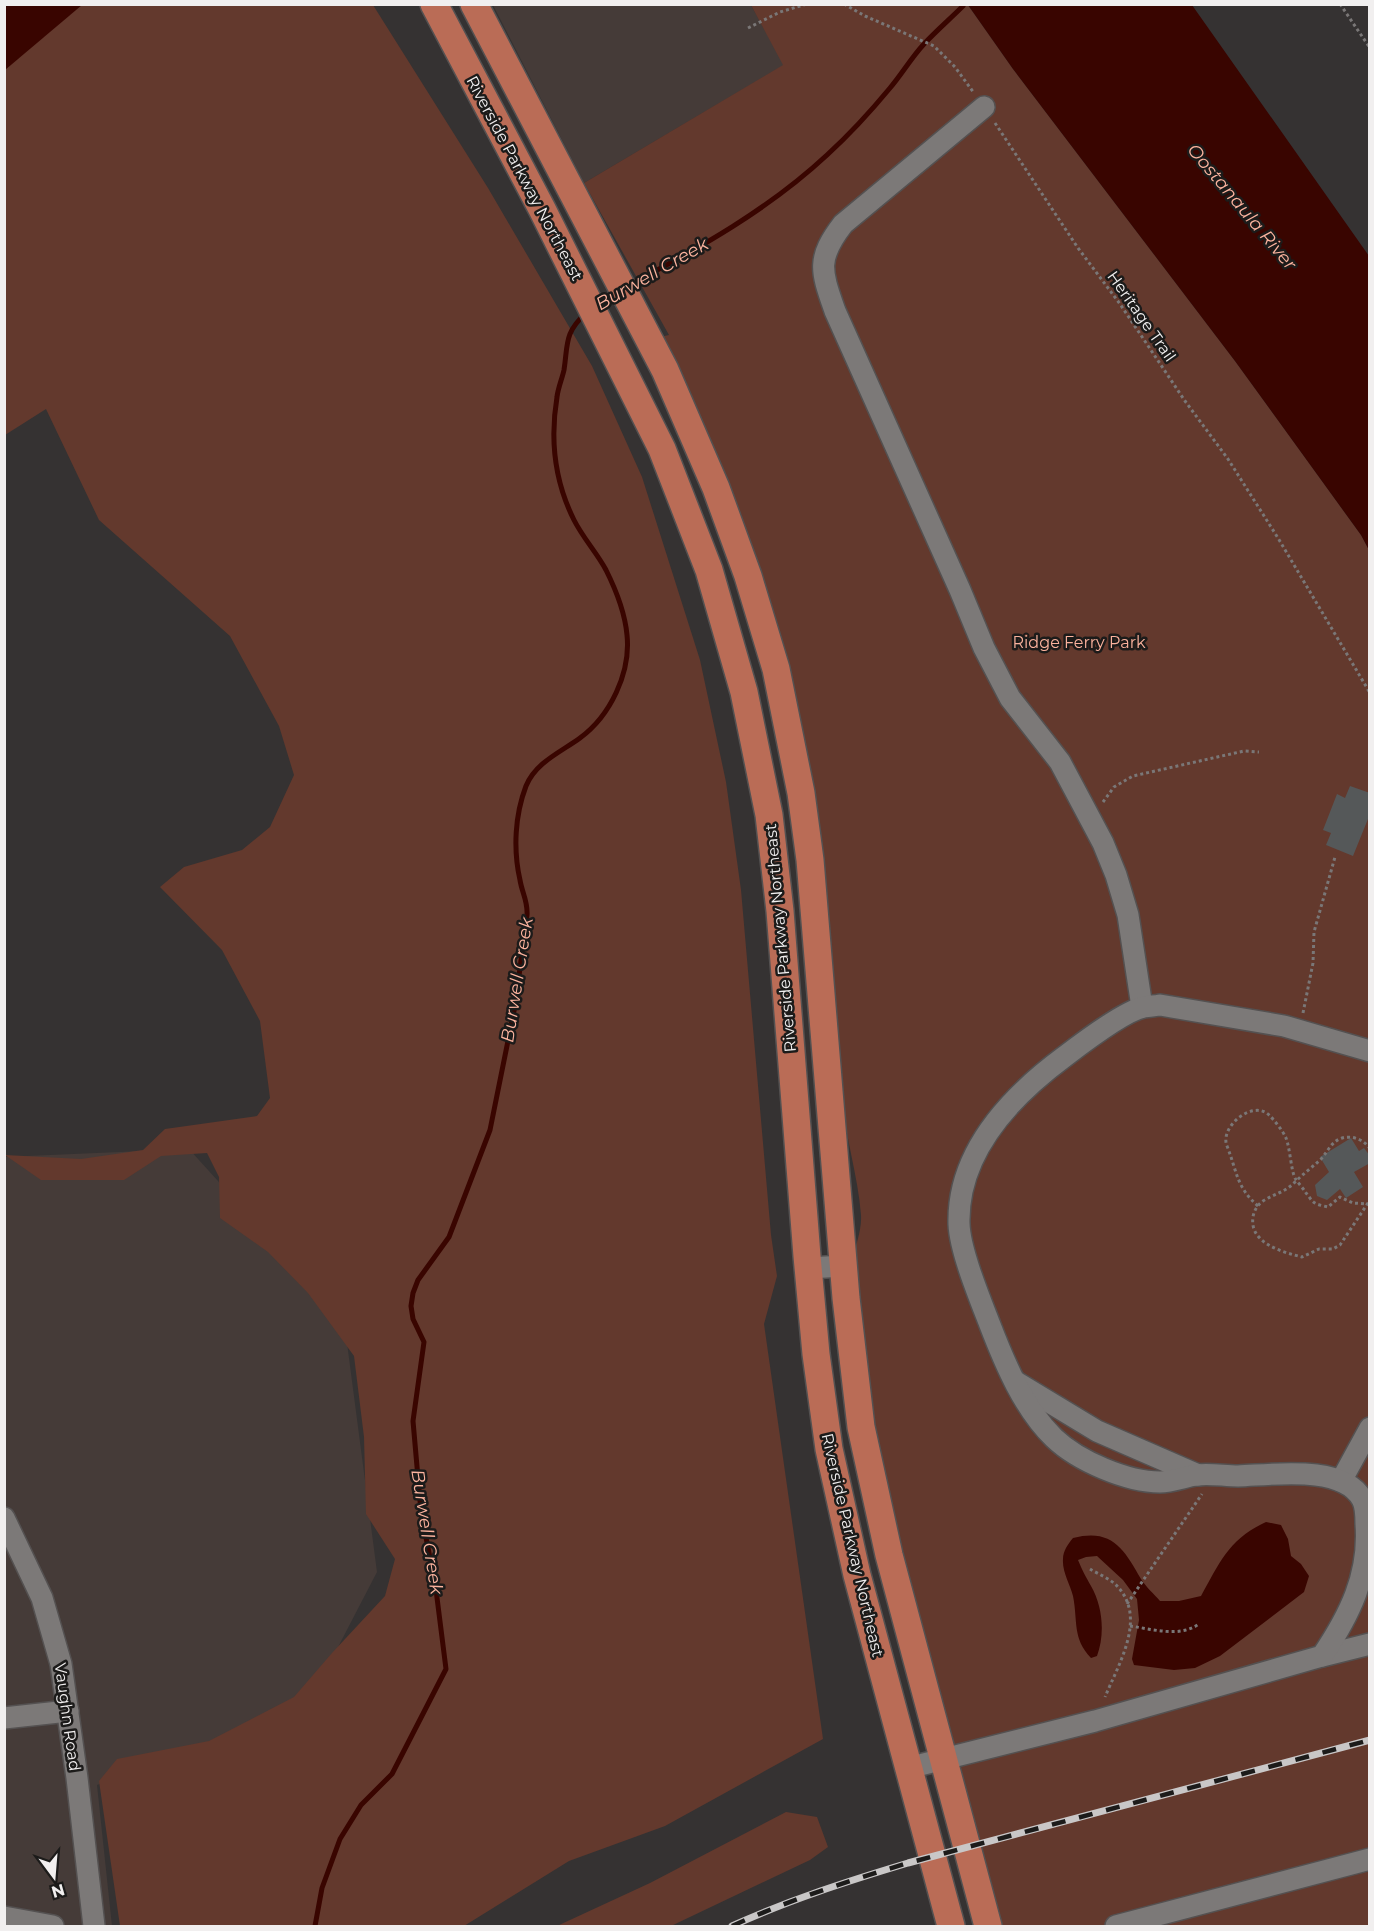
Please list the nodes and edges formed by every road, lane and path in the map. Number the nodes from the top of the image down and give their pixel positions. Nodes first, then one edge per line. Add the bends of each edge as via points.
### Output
1 (434, 4) edge
2 (474, 4) edge
3 (807, 4) edge
4 (844, 4) edge
5 (1340, 4) edge
6 (748, 28) dead end
7 (1370, 48) edge
8 (984, 107) junction
9 (1370, 693) edge
10 (1259, 752) dead end
11 (1093, 822) junction
12 (1335, 857) dead end
13 (1142, 1007) junction
14 (1300, 1030) junction
15 (1370, 1051) edge
16 (1368, 1144) edge
17 (1370, 1149) edge
18 (1369, 1203) edge
19 (1258, 1206) junction
20 (844, 1266) junction
21 (808, 1268) junction
22 (1016, 1382) junction
23 (1370, 1428) edge
24 (1207, 1475) junction
25 (1341, 1481) junction
26 (4, 1518) edge
27 (1090, 1569) dead end
28 (1127, 1604) junction
29 (1199, 1624) dead end
30 (1130, 1626) junction
31 (1370, 1644) edge
32 (1323, 1656) junction
33 (68, 1711) junction
34 (4, 1718) edge
35 (1095, 1721) junction
36 (943, 1759) junction
37 (908, 1768) junction
38 (1370, 1859) edge
39 (4, 1917) edge
40 (53, 1926) edge
41 (94, 1926) edge
42 (951, 1926) edge
43 (988, 1926) edge
44 (1116, 1926) edge

1 - 21 main road, Riverside Parkway Northeast via 621,363 662,448 709,570 744,692 769,815
2 - 20 main road, Riverside Parkway Northeast via 653,345 691,428 748,576 776,669 801,794 811,870
3 - 6 path
4 - 8 path, Heritage Trail via 934,46
5 - 7 path
8 - 9 path, Heritage Trail via 1078,248 1228,459
8 - 11 lane via 843,224 824,255 823,272 835,310 984,648 1010,698 1060,762
10 - 11 path via 1244,751 1133,776 1107,794
11 - 13 lane via 1128,915
12 - 14 path via 1314,932 1313,963
13 - 14 lane via 1160,1005
13 - 22 lane via 1042,1073 989,1129 969,1165 959,1226 986,1313
14 - 15 lane
16 - 17 path
16 - 19 path via 1351,1138 1334,1142 1287,1190
18 - 19 path via 1340,1245 1302,1257 1260,1239 1252,1223
18 - 19 path via 1353,1203 1340,1197 1328,1207 1314,1203 1294,1177 1284,1134 1266,1112 1256,1109 1229,1127 1225,1142 1235,1175
20 - 21 lane
20 - 36 main road, Riverside Parkway Northeast via 853,1369 872,1482
21 - 37 main road, Riverside Parkway Northeast via 829,1449 857,1575
22 - 24 lane via 1097,1431
22 - 24 lane via 1025,1401 1055,1439 1100,1467 1135,1479 1160,1482
23 - 25 lane
24 - 25 lane via 1314,1475
24 - 28 path
25 - 32 lane via 1362,1498 1365,1508 1365,1564 1355,1600
26 - 33 lane, Vaughn Road via 48,1615
27 - 28 path via 1117,1585
28 - 30 path
29 - 30 path via 1181,1632
30 - 35 path via 1123,1657
31 - 32 lane
32 - 35 lane
33 - 34 lane
33 - 41 lane, Vaughn Road
35 - 36 lane
36 - 37 lane
36 - 43 main road, Riverside Parkway Northeast
37 - 42 main road, Riverside Parkway Northeast
38 - 44 lane
39 - 40 lane

